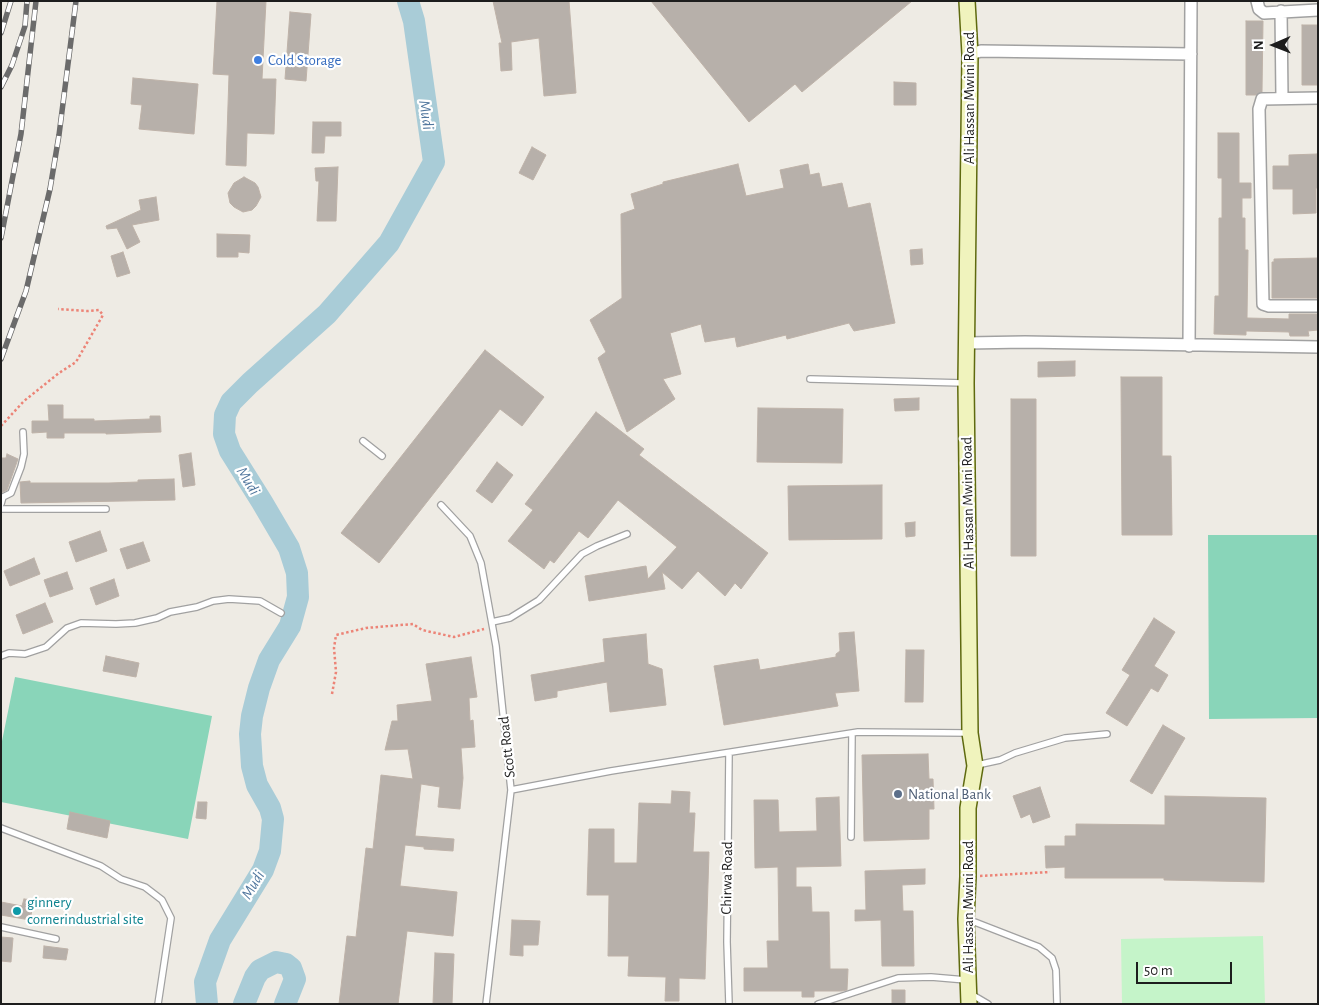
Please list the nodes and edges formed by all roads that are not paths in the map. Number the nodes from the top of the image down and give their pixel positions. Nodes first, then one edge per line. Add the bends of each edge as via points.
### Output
1 (967, 1) edge
2 (1191, 1) edge
3 (1257, 1) edge
4 (1318, 10) edge
5 (1282, 11) junction
6 (970, 54) junction
7 (1190, 54) junction
8 (1282, 98) junction
9 (1318, 98) edge
10 (1318, 306) edge
11 (967, 343) junction
12 (1189, 346) junction
13 (1318, 347) edge
14 (810, 378) dead end
15 (966, 383) junction
16 (23, 432) dead end
17 (363, 441) dead end
18 (382, 456) dead end
19 (1, 504) edge
20 (441, 505) dead end
21 (1, 509) edge
22 (106, 509) dead end
23 (627, 534) dead end
24 (281, 613) dead end
25 (492, 624) junction
26 (1, 656) edge
27 (852, 733) junction
28 (970, 733) junction
29 (1107, 734) dead end
30 (729, 753) junction
31 (975, 766) junction
32 (511, 790) junction
33 (1, 828) edge
34 (851, 837) dead end
35 (966, 919) junction
36 (1, 927) edge
37 (56, 939) dead end
38 (969, 992) edge
39 (158, 1004) edge
40 (486, 1004) edge
41 (729, 1004) edge
42 (818, 1004) edge
43 (988, 1004) edge
44 (1057, 1004) edge

1 - 6 main road, Ali Hassan Mwini Road
2 - 7 street
3 - 5 street via 1264,13
4 - 5 street
5 - 8 street
6 - 7 street via 981,51
6 - 11 main road, Ali Hassan Mwini Road
7 - 12 street
8 - 9 street
8 - 10 street via 1262,99 1259,109 1262,299 1263,304 1269,306
11 - 12 street
11 - 15 main road, Ali Hassan Mwini Road
12 - 13 street
14 - 15 lane
15 - 28 main road, Ali Hassan Mwini Road
16 - 19 lane via 21,467 11,493 3,497
17 - 18 lane
20 - 25 lane, Scott Road via 470,536 481,564
21 - 22 lane
23 - 25 lane via 582,554 539,600 510,618
24 - 26 lane via 260,601 213,601 134,623 82,623 67,628 46,648
25 - 32 lane, Scott Road
27 - 28 lane
27 - 30 lane
27 - 34 lane
28 - 31 main road, Ali Hassan Mwini Road
29 - 31 lane via 1065,738
30 - 32 lane
30 - 41 lane, Chirwa Road
31 - 35 main road, Ali Hassan Mwini Road via 968,808
32 - 40 lane, Scott Road
33 - 39 lane via 101,866 121,879 145,887 162,900 171,918
35 - 38 main road, Ali Hassan Mwini Road
35 - 44 lane via 1039,947 1052,958 1056,970
36 - 37 lane
38 - 42 lane via 931,977 898,978
38 - 43 lane

